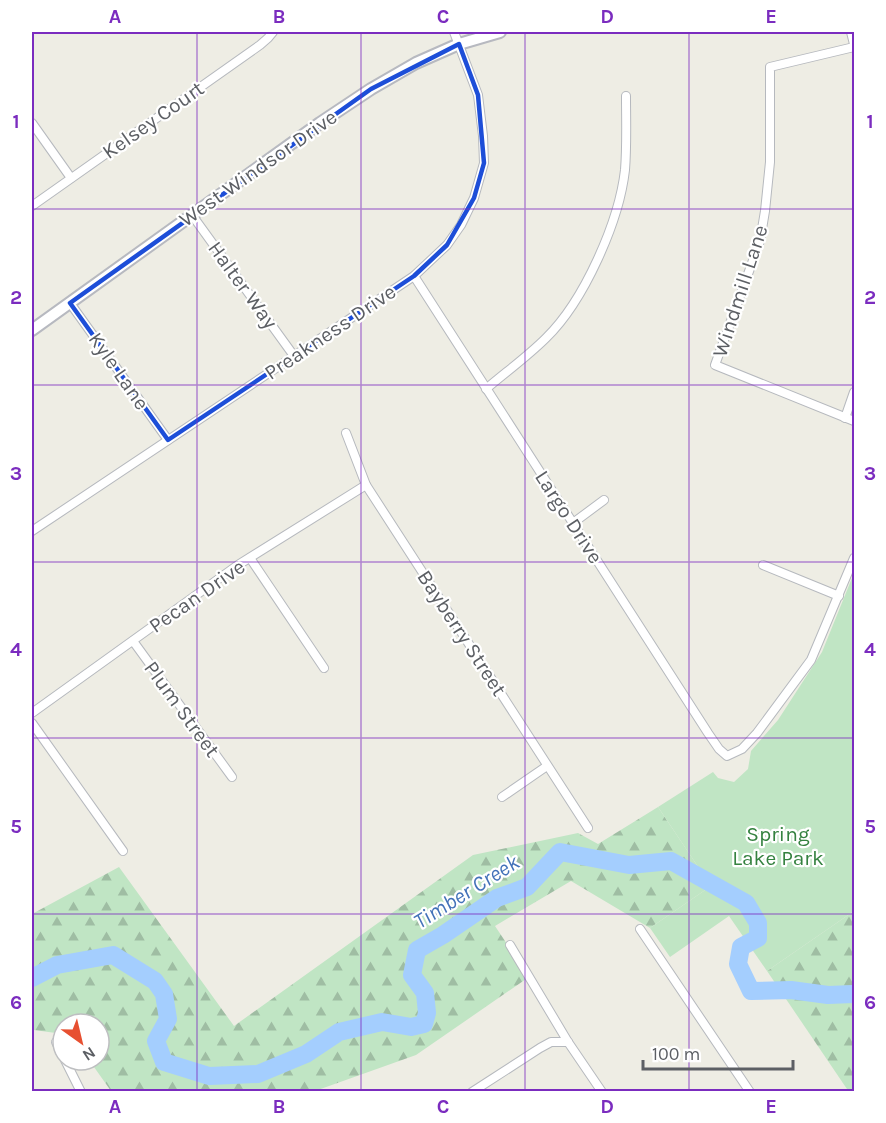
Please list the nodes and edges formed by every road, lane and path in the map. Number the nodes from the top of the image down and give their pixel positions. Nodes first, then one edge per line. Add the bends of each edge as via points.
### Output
1 (273, 32) edge
2 (454, 32) edge
3 (500, 32) edge
4 (851, 32) edge
5 (459, 44) junction
6 (855, 46) edge
7 (626, 96) dead end
8 (32, 123) edge
9 (71, 178) junction
10 (32, 206) edge
11 (192, 215) junction
12 (414, 276) junction
13 (70, 303) junction
14 (32, 330) edge
15 (294, 356) junction
16 (486, 389) junction
17 (855, 392) edge
18 (845, 417) junction
19 (855, 421) edge
20 (346, 433) dead end
21 (168, 440) junction
22 (366, 484) junction
23 (604, 500) dead end
24 (573, 523) junction
25 (33, 528) edge
26 (250, 558) junction
27 (855, 558) edge
28 (763, 565) dead end
29 (839, 596) junction
30 (133, 641) junction
31 (324, 668) dead end
32 (32, 713) edge
33 (32, 723) edge
34 (547, 766) junction
35 (232, 777) dead end
36 (502, 797) dead end
37 (588, 828) dead end
38 (123, 851) dead end
39 (640, 929) dead end
40 (510, 945) dead end
41 (568, 1042) junction
42 (71, 1072) edge
43 (81, 1092) edge
44 (472, 1092) edge
45 (602, 1092) edge
46 (750, 1092) edge

1 - 9 street, Kelsey Court
2 - 5 street, Preakness Drive
3 - 5 street, West Windsor Drive
4 - 6 street
5 - 11 street, West Windsor Drive via 371,89
5 - 12 street, Preakness Drive via 478,95 484,163 461,225 447,245
6 - 18 street, Windmill Lane via 770,67 770,162 762,231 715,365
7 - 16 street via 621,192 596,263 574,305 547,338
8 - 9 street
9 - 10 street, Kelsey Court
11 - 13 street, West Windsor Drive
11 - 15 street, Halter Way
12 - 15 street, Preakness Drive
12 - 16 street, Largo Drive
13 - 14 street, West Windsor Drive
13 - 21 street, Kyle Lane
15 - 21 street, Preakness Drive
16 - 24 street, Largo Drive
17 - 18 street
18 - 19 street, Windmill Lane
20 - 22 street, Bayberry Street
21 - 25 street, Preakness Drive
22 - 26 street, Pecan Drive
22 - 34 street, Bayberry Street
23 - 24 street
24 - 29 street, Largo Drive via 708,733 727,756 758,733 811,660
26 - 30 street, Pecan Drive
26 - 31 street
27 - 29 street
28 - 29 street
30 - 32 street, Pecan Drive
30 - 35 street, Plum Street
33 - 38 street
34 - 36 street
34 - 37 street, Bayberry Street
39 - 46 street
40 - 41 street
41 - 44 street via 551,1042
41 - 45 street
42 - 43 street

